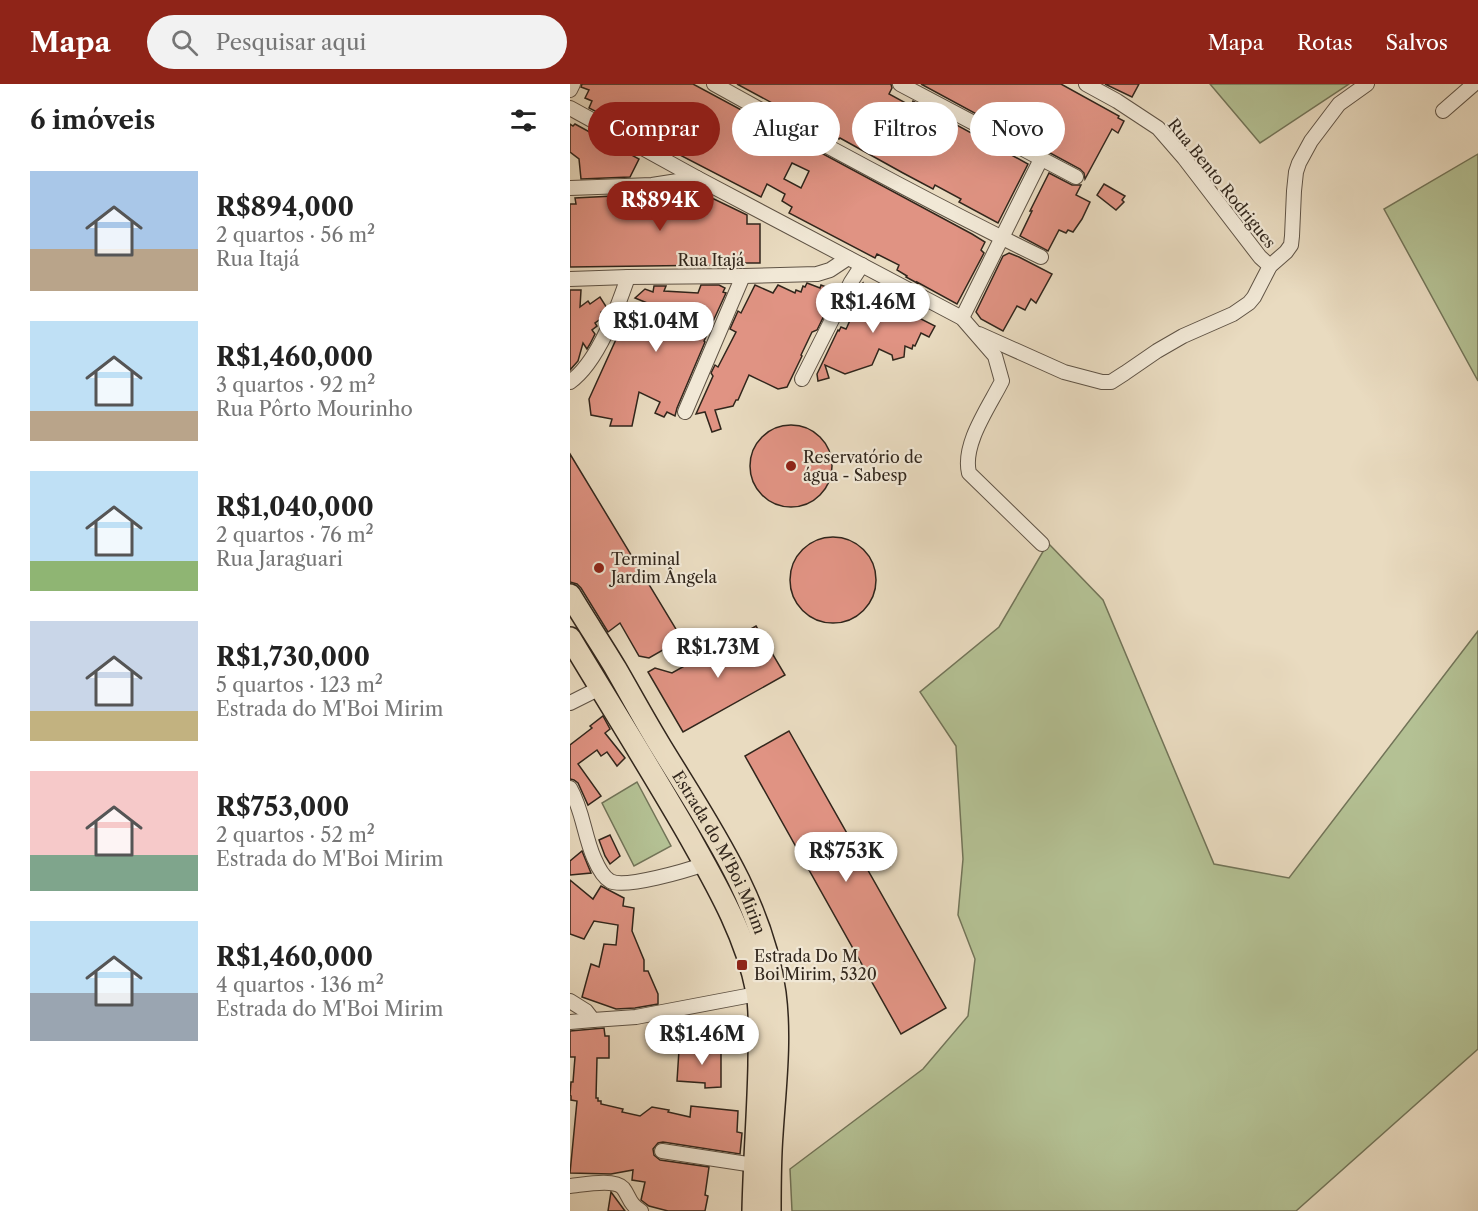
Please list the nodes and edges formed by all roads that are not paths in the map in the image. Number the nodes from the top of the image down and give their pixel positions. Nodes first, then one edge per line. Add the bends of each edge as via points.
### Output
1 (573, 84) edge
2 (714, 84) edge
3 (900, 84) edge
4 (1086, 84) edge
5 (1367, 84) edge
6 (1474, 84) edge
7 (570, 90) edge
8 (570, 108) edge
9 (1443, 111) dead end
10 (1041, 159) junction
11 (1076, 177) dead end
12 (697, 178) junction
13 (570, 188) edge
14 (1001, 237) junction
15 (1041, 257) dead end
16 (848, 258) junction
17 (862, 265) junction
18 (1270, 266) junction
19 (743, 276) junction
20 (628, 277) junction
21 (570, 279) edge
22 (962, 318) junction
23 (974, 332) junction
24 (802, 379) dead end
25 (570, 382) edge
26 (685, 412) dead end
27 (1042, 544) dead end
28 (570, 595) edge
29 (570, 638) edge
30 (600, 688) junction
31 (570, 704) edge
32 (643, 716) junction
33 (626, 730) junction
34 (570, 788) edge
35 (690, 838) junction
36 (724, 852) junction
37 (705, 864) junction
38 (757, 994) junction
39 (570, 1001) edge
40 (593, 1020) junction
41 (570, 1022) edge
42 (662, 1151) dead end
43 (754, 1165) junction
44 (570, 1186) edge
45 (641, 1211) edge
46 (753, 1211) edge
47 (770, 1211) edge

1 - 7 street
2 - 14 street
3 - 10 street
4 - 18 street, Rua Bento Rodrigues via 1158,128
5 - 18 street via 1339,104 1299,163 1291,245
6 - 9 street
8 - 12 street
10 - 11 street
10 - 14 street
12 - 13 street via 652,185
12 - 16 street
14 - 15 street
14 - 22 street
16 - 17 street
16 - 19 street, Rua Itajá via 817,274
17 - 22 street
17 - 24 street
18 - 23 street via 1249,303 1183,336 1111,382 1064,372
19 - 20 street, Rua Itajá
19 - 26 street
20 - 21 street, Rua Itajá
20 - 25 street via 612,320 588,365
22 - 23 street
23 - 27 street via 995,356 1002,381 971,440 969,473
28 - 32 main road, Estrada do M'Boi Mirim
29 - 30 main road, Estrada do M'Boi Mirim
30 - 31 street
30 - 33 main road, Estrada do M'Boi Mirim
32 - 33 main road via 627,717
32 - 36 main road, Estrada do M'Boi Mirim
33 - 35 main road, Estrada do M'Boi Mirim
34 - 37 street via 594,858 610,881 649,879
35 - 36 main road via 707,857 715,858
35 - 37 main road, Estrada do M'Boi Mirim
36 - 47 main road, Estrada do M'Boi Mirim via 754,916 774,990 778,1038
37 - 38 main road, Estrada do M'Boi Mirim via 732,916
38 - 40 street via 636,1017
38 - 43 main road, Estrada do M'Boi Mirim via 759,1085
39 - 40 street
40 - 41 street
42 - 43 street
43 - 46 main road, Estrada do M'Boi Mirim
44 - 45 street via 614,1184 622,1187

